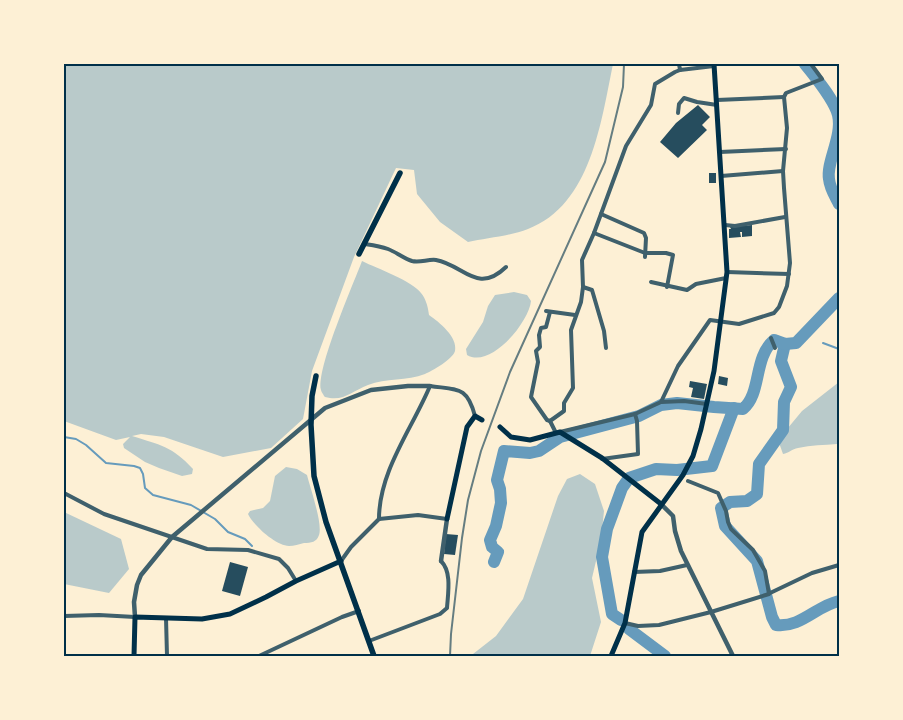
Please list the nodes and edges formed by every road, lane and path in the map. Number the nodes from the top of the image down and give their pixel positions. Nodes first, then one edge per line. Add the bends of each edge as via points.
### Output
1 (680, 64) edge
2 (811, 64) edge
3 (714, 65) edge
4 (680, 70) junction
5 (784, 97) junction
6 (717, 102) junction
7 (678, 113) dead end
8 (786, 149) junction
9 (720, 152) junction
10 (783, 171) junction
11 (400, 173) dead end
12 (721, 176) junction
13 (601, 214) junction
14 (785, 217) junction
15 (725, 225) junction
16 (594, 233) junction
17 (365, 244) junction
18 (359, 254) dead end
19 (645, 255) junction
20 (506, 267) dead end
21 (790, 274) junction
22 (726, 275) junction
23 (651, 282) dead end
24 (583, 287) junction
25 (667, 287) junction
26 (576, 315) junction
27 (721, 322) junction
28 (772, 338) dead end
29 (545, 344) dead end
30 (540, 347) junction
31 (606, 348) dead end
32 (775, 348) dead end
33 (316, 376) dead end
34 (430, 386) junction
35 (661, 402) junction
36 (707, 404) junction
37 (635, 414) junction
38 (474, 416) junction
39 (482, 420) dead end
40 (550, 421) junction
41 (500, 427) dead end
42 (558, 433) junction
43 (602, 459) junction
44 (688, 481) dead end
45 (64, 493) edge
46 (661, 504) junction
47 (380, 519) junction
48 (447, 519) junction
49 (172, 537) junction
50 (341, 561) junction
51 (441, 561) joint
52 (688, 565) junction
53 (839, 565) edge
54 (634, 572) junction
55 (296, 581) junction
56 (769, 594) junction
57 (359, 611) junction
58 (711, 612) junction
59 (64, 616) edge
60 (135, 617) junction
61 (166, 618) junction
62 (625, 623) junction
63 (369, 641) junction
64 (134, 656) edge
65 (167, 656) edge
66 (259, 656) edge
67 (374, 656) edge
68 (611, 656) edge
69 (733, 656) edge

1 - 4 street
2 - 5 street via 822,79 786,93
3 - 4 street
3 - 6 main road
4 - 13 street via 655,84 651,105 626,146
5 - 6 street
5 - 8 street
6 - 7 street via 684,98
6 - 9 main road
8 - 9 street
8 - 10 street
9 - 12 main road
10 - 12 street
10 - 14 street
11 - 17 highway
12 - 15 main road
13 - 16 street
13 - 19 street via 644,233
14 - 15 street
14 - 21 street
15 - 22 main road
16 - 19 street
16 - 24 street via 582,260
17 - 18 highway
17 - 20 street via 385,248 415,261 436,260 477,278 497,276
19 - 25 street via 666,253 673,256
21 - 22 street
21 - 27 street via 774,313 739,324
22 - 25 street via 687,290
22 - 27 main road
23 - 25 street
24 - 26 street
24 - 31 street via 592,290
26 - 30 street via 548,312 546,327 541,328 539,335
26 - 40 street via 571,330 573,388 564,402 564,411
27 - 35 street via 710,320 678,366
27 - 36 main road
28 - 32 street
29 - 30 street
30 - 40 street via 536,351 538,362 531,397 546,420
33 - 50 highway via 311,425 314,476
34 - 38 street via 462,391 468,396
34 - 47 street via 386,477 379,502
34 - 49 street via 371,390 325,408
35 - 36 street
35 - 37 street
36 - 46 main road via 693,456
37 - 42 street
37 - 43 street via 638,454
38 - 39 main road
38 - 48 main road via 467,427
40 - 42 street
41 - 42 main road via 511,437 530,440
42 - 43 main road
43 - 46 main road
44 - 56 street via 718,493 731,529 753,550 765,571
45 - 49 street via 104,514
46 - 52 street via 673,516 680,551
46 - 54 main road via 642,532
47 - 48 street via 418,515
47 - 50 street
48 - 51 street
49 - 55 street via 207,548 236,549 278,559
49 - 60 street via 141,575 134,602
50 - 55 main road
50 - 57 highway
51 - 63 street via 447,573 447,608 440,614
52 - 54 street
52 - 58 street
53 - 56 street via 812,573
54 - 62 main road
55 - 61 main road via 230,614 202,619
56 - 58 street
56 - 58 street
57 - 63 highway
57 - 66 street
58 - 62 street via 653,626
58 - 69 street
59 - 60 street
60 - 61 main road
60 - 64 main road
61 - 65 street
62 - 68 main road
63 - 67 highway

